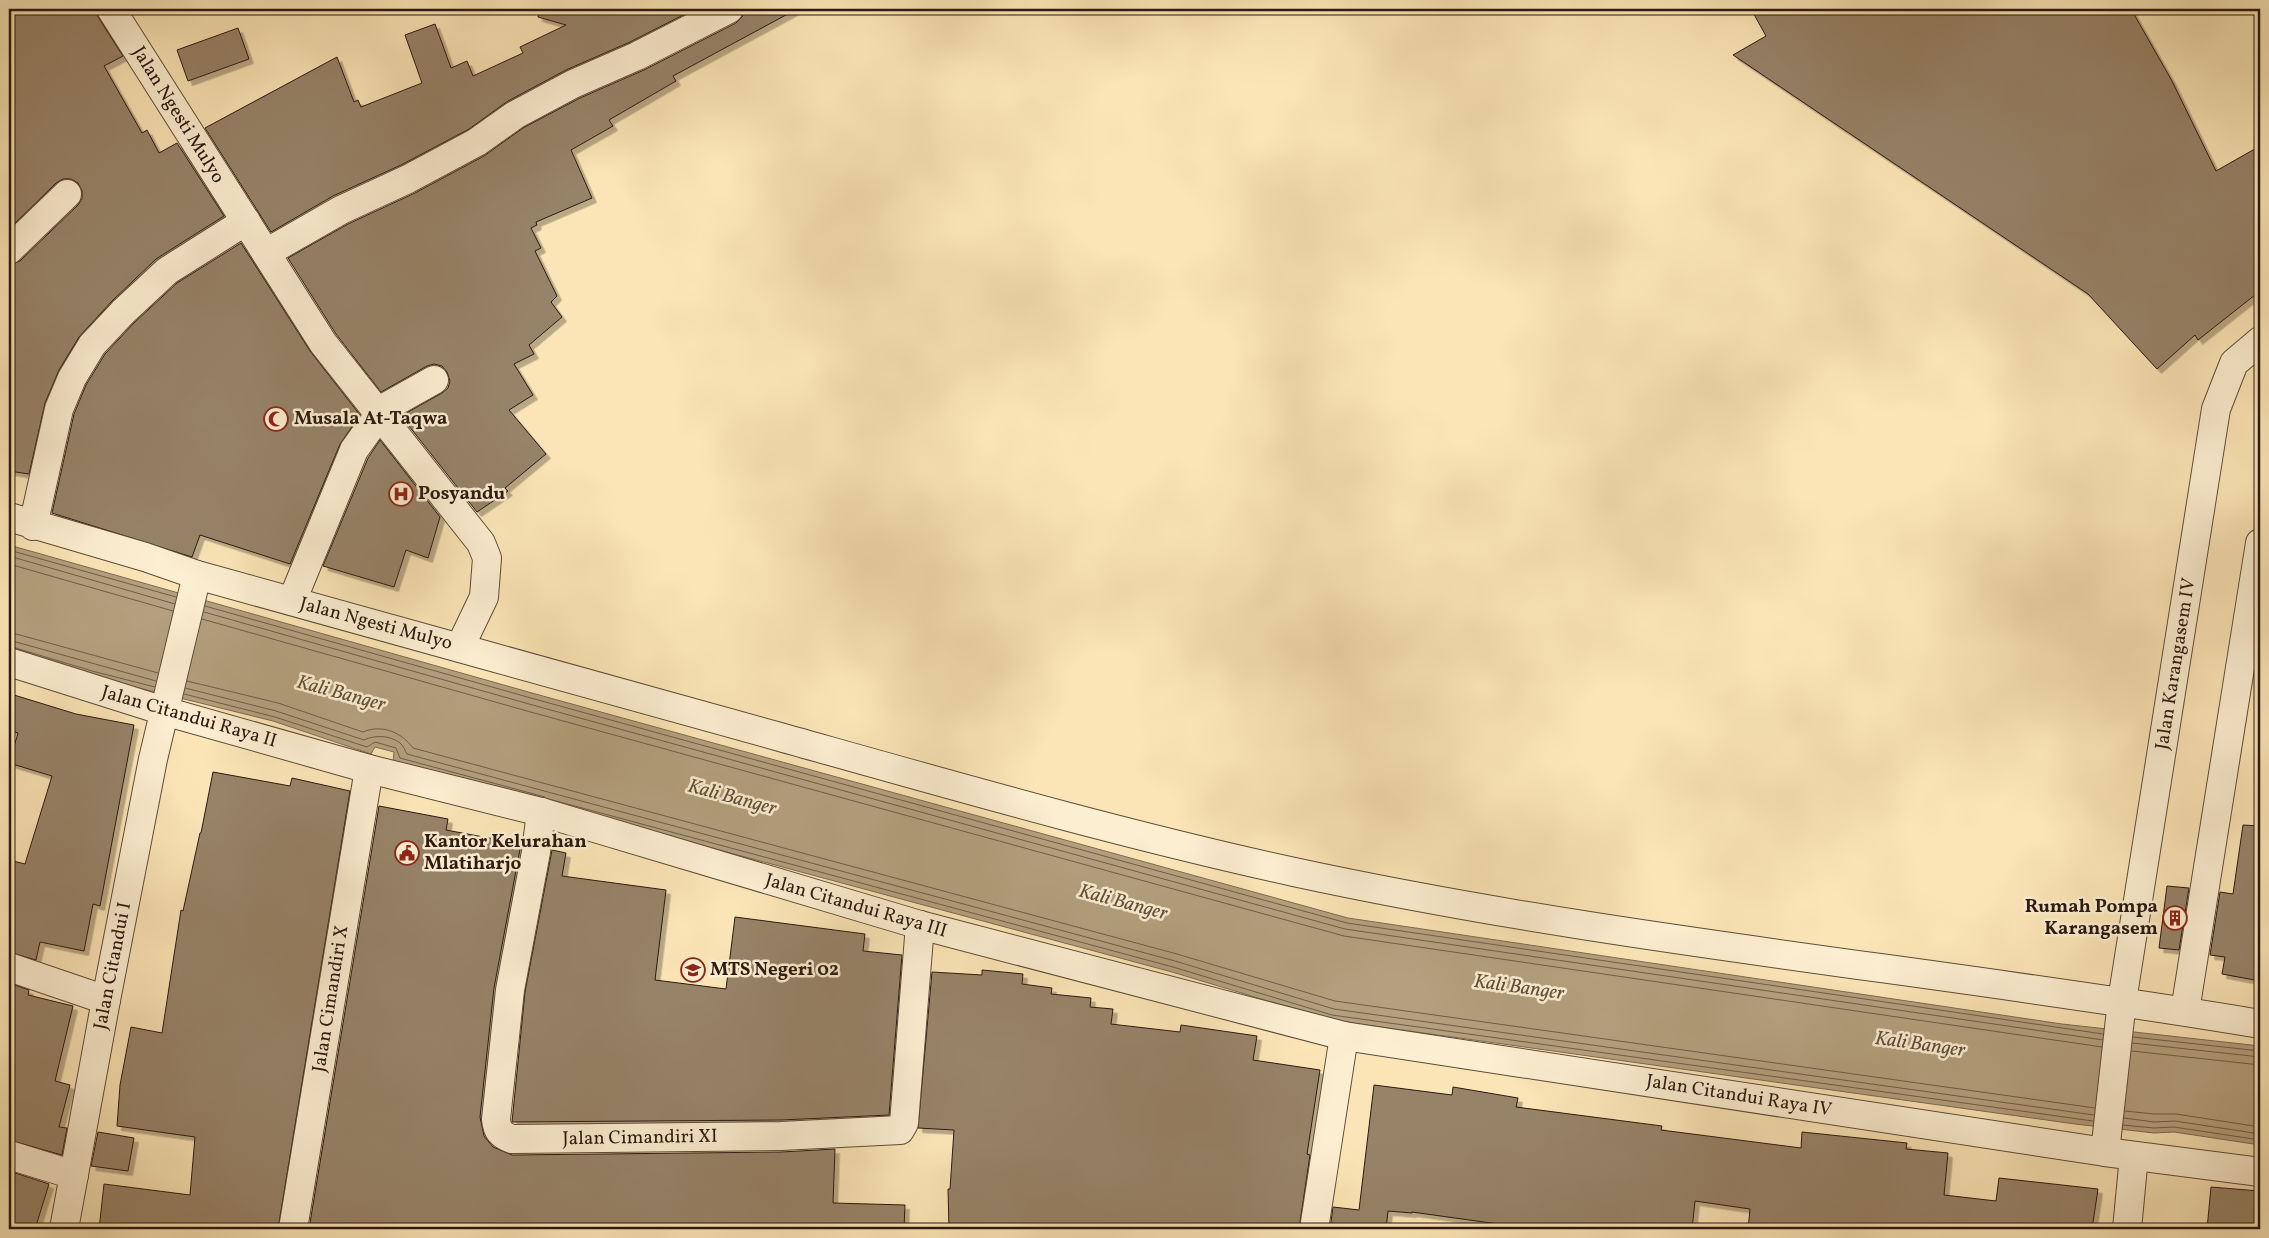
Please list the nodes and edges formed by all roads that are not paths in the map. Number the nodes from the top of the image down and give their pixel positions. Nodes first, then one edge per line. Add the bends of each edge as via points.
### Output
1 (111, 9) edge
2 (729, 9) edge
3 (67, 194) dead end
4 (246, 221) junction
5 (13, 239) edge
6 (266, 253) junction
7 (2260, 342) edge
8 (434, 380) dead end
9 (379, 414) junction
10 (21, 521) edge
11 (2260, 543) edge
12 (194, 584) junction
13 (292, 601) junction
14 (460, 647) junction
15 (9, 662) edge
16 (165, 707) junction
17 (369, 769) junction
18 (542, 812) junction
19 (920, 925) junction
20 (9, 967) edge
21 (106, 1000) junction
22 (2185, 1011) junction
23 (2121, 1014) junction
24 (2260, 1024) edge
25 (1344, 1036) junction
26 (2105, 1144) junction
27 (9, 1155) edge
28 (2134, 1156) junction
29 (2260, 1172) edge
30 (74, 1176) junction
31 (64, 1229) edge
32 (293, 1229) edge
33 (1314, 1229) edge
34 (2127, 1229) edge

1 - 4 street, Jalan Ngesti Mulyo
2 - 6 street via 573,84 515,115 477,142 341,210
3 - 5 street
4 - 6 street, Jalan Ngesti Mulyo
4 - 10 street, Jalan Ngesti Mulyo via 167,271 92,345 72,378 59,409
6 - 9 street, Jalan Ngesti Mulyo via 323,342
7 - 23 street, Jalan Karangasem IV via 2234,363 2216,409
8 - 9 street
9 - 13 street via 354,450
9 - 14 street, Jalan Ngesti Mulyo via 481,543 487,558 484,597
10 - 12 street, Jalan Ngesti Mulyo via 145,557
11 - 22 street
12 - 13 street, Jalan Ngesti Mulyo
12 - 16 street, Jalan Citandui I
13 - 14 street, Jalan Ngesti Mulyo
14 - 23 street via 1072,819 1291,871 1429,900
15 - 16 street, Jalan Citandui Raya II
16 - 17 street, Jalan Citandui Raya II
16 - 21 street, Jalan Citandui I
17 - 18 street, Jalan Citandui Raya III
17 - 32 street, Jalan Cimandiri X
18 - 19 street, Jalan Citandui Raya III
18 - 19 street, Jalan Cimandiri XI via 510,990 496,1119 497,1129 512,1139 771,1137 900,1130 904,1123
19 - 25 street, Jalan Citandui Raya III
20 - 21 street
21 - 30 street, Jalan Citandui I
22 - 23 street
22 - 24 street
23 - 26 street, Jalan Karangasem IV
25 - 26 street, Jalan Citandui Raya IV
25 - 33 street
26 - 28 street, Jalan Citandui Raya IV
27 - 30 street
28 - 29 street, Jalan Citandui Raya IV
28 - 34 street
30 - 31 street, Jalan Citandui I

